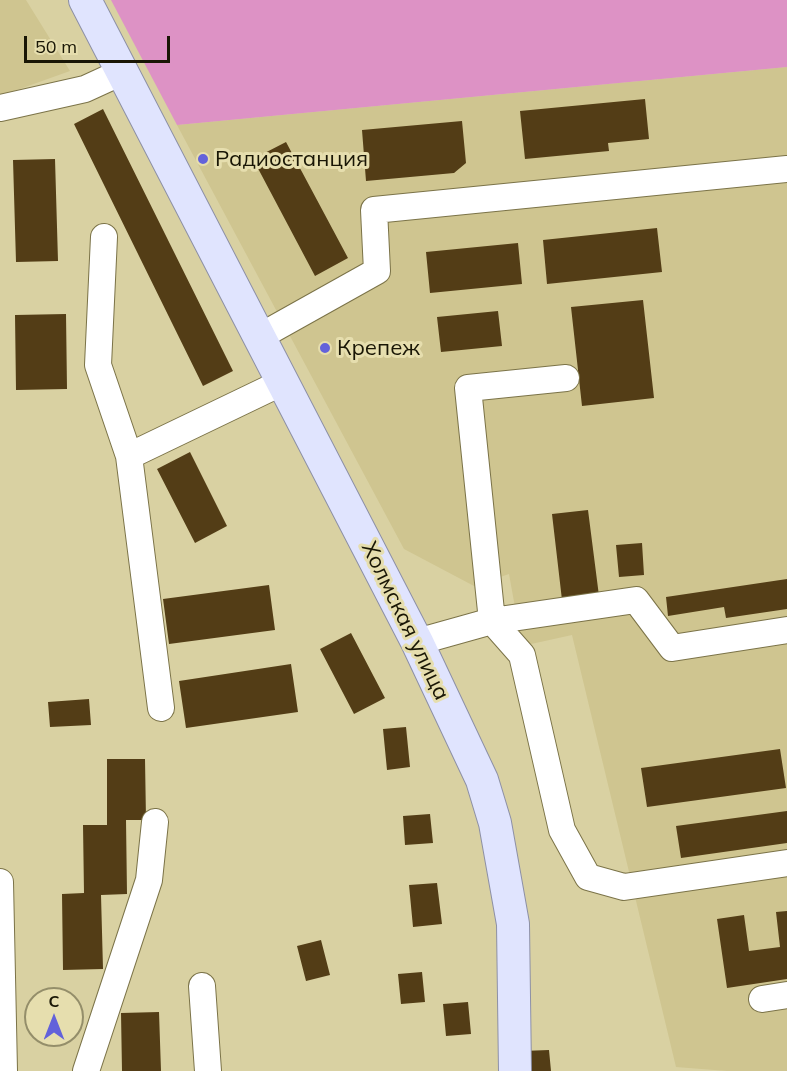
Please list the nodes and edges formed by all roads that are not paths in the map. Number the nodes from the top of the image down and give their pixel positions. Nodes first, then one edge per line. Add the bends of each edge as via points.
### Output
1 (85, 0) edge
2 (122, 72) junction
3 (0, 108) edge
4 (787, 169) edge
5 (104, 237) dead end
6 (259, 337) junction
7 (567, 378) dead end
8 (283, 382) junction
9 (129, 456) junction
10 (492, 621) junction
11 (787, 630) edge
12 (417, 642) junction
13 (161, 708) dead end
14 (154, 822) dead end
15 (787, 863) edge
16 (0, 882) edge
17 (202, 986) dead end
18 (787, 995) edge
19 (762, 999) dead end
20 (4, 1071) edge
21 (86, 1071) edge
22 (208, 1071) edge
23 (515, 1071) edge

1 - 2 main road
2 - 3 street via 85,89
2 - 6 main road, Холмская улица
4 - 6 street via 374,210 377,271
5 - 9 street via 98,365
6 - 8 main road, Холмская улица
7 - 10 street via 468,388
8 - 9 street
8 - 12 main road, Холмская улица
9 - 13 street
10 - 11 street via 636,600 672,648
10 - 12 street
10 - 15 street via 522,655 562,830 588,877 624,887
12 - 23 main road, Холмская улица via 482,780 495,823 513,924
14 - 21 street via 149,880
16 - 20 street
17 - 22 street
18 - 19 street

